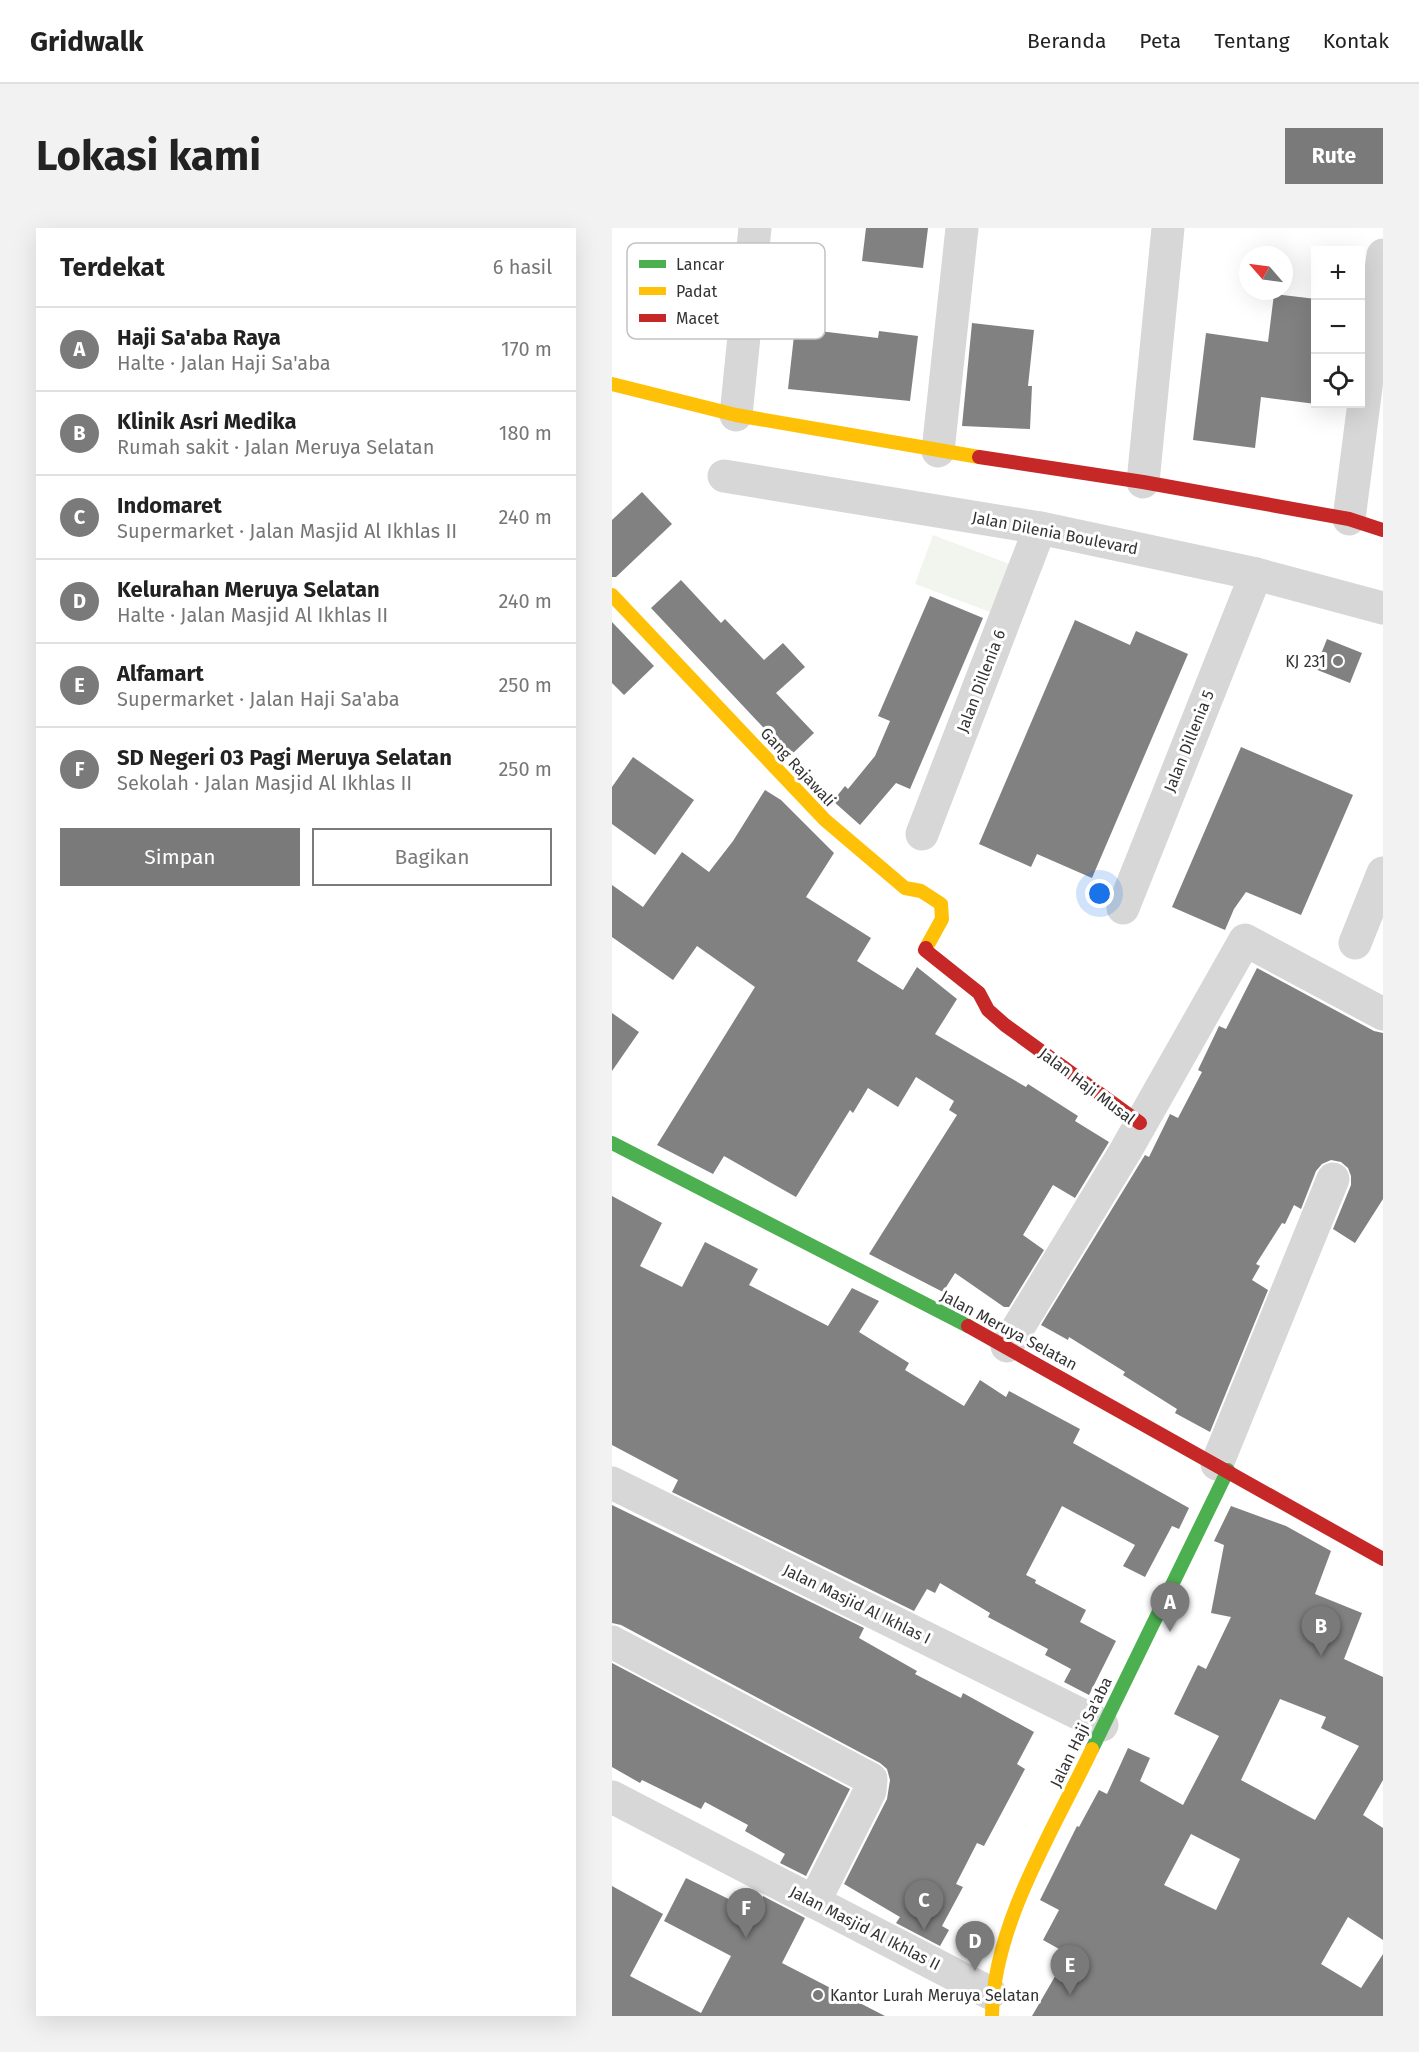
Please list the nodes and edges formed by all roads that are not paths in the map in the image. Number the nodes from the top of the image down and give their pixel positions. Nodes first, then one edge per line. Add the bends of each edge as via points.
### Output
1 (755, 228) edge
2 (962, 228) edge
3 (1168, 228) edge
4 (753, 243) edge
5 (1383, 255) edge
6 (743, 339) edge
7 (612, 384) edge
8 (735, 415) junction
9 (938, 451) junction
10 (724, 476) dead end
11 (1143, 482) junction
12 (1349, 519) junction
13 (1040, 528) junction
14 (1383, 530) edge
15 (1256, 574) junction
16 (612, 595) edge
17 (1383, 608) edge
18 (922, 834) dead end
19 (1383, 873) edge
20 (1123, 908) dead end
21 (1355, 943) dead end
22 (925, 950) joint
23 (1383, 1014) edge
24 (1140, 1123) junction
25 (612, 1143) edge
26 (1333, 1179) dead end
27 (1007, 1346) junction
28 (1223, 1467) junction
29 (612, 1483) edge
30 (1383, 1559) edge
31 (612, 1642) edge
32 (1102, 1725) junction
33 (612, 1797) edge
34 (814, 1902) junction
35 (991, 2004) edge

1 - 4 street
2 - 9 street
3 - 11 street
5 - 12 street
6 - 8 street
7 - 8 street
8 - 9 street
9 - 11 street
10 - 13 street, Jalan Dilenia Boulevard
11 - 12 street
12 - 14 street
13 - 15 street, Jalan Dilenia Boulevard
13 - 18 street, Jalan Dillenia 6
15 - 17 street, Jalan Dilenia Boulevard
15 - 20 street, Jalan Dillenia 5
16 - 22 street, Gang Rajawali via 825,820 905,888 921,891 940,904 942,919
19 - 21 street
22 - 24 street, Jalan Haji Musal via 979,993 988,1010 1005,1025
23 - 24 street via 1245,940
24 - 27 street, Jalan Haji Musal
25 - 27 street, Jalan Meruya Selatan
26 - 28 street
27 - 28 street, Jalan Meruya Selatan
28 - 30 street, Jalan Meruya Selatan
28 - 32 street, Jalan Haji Sa'aba
29 - 32 street, Jalan Masjid Al Ikhlas I
31 - 34 street via 871,1779 870,1791
32 - 35 street, Jalan Haji Sa'aba via 1001,1942
33 - 34 street, Jalan Masjid Al Ikhlas II
34 - 35 street, Jalan Masjid Al Ikhlas II

